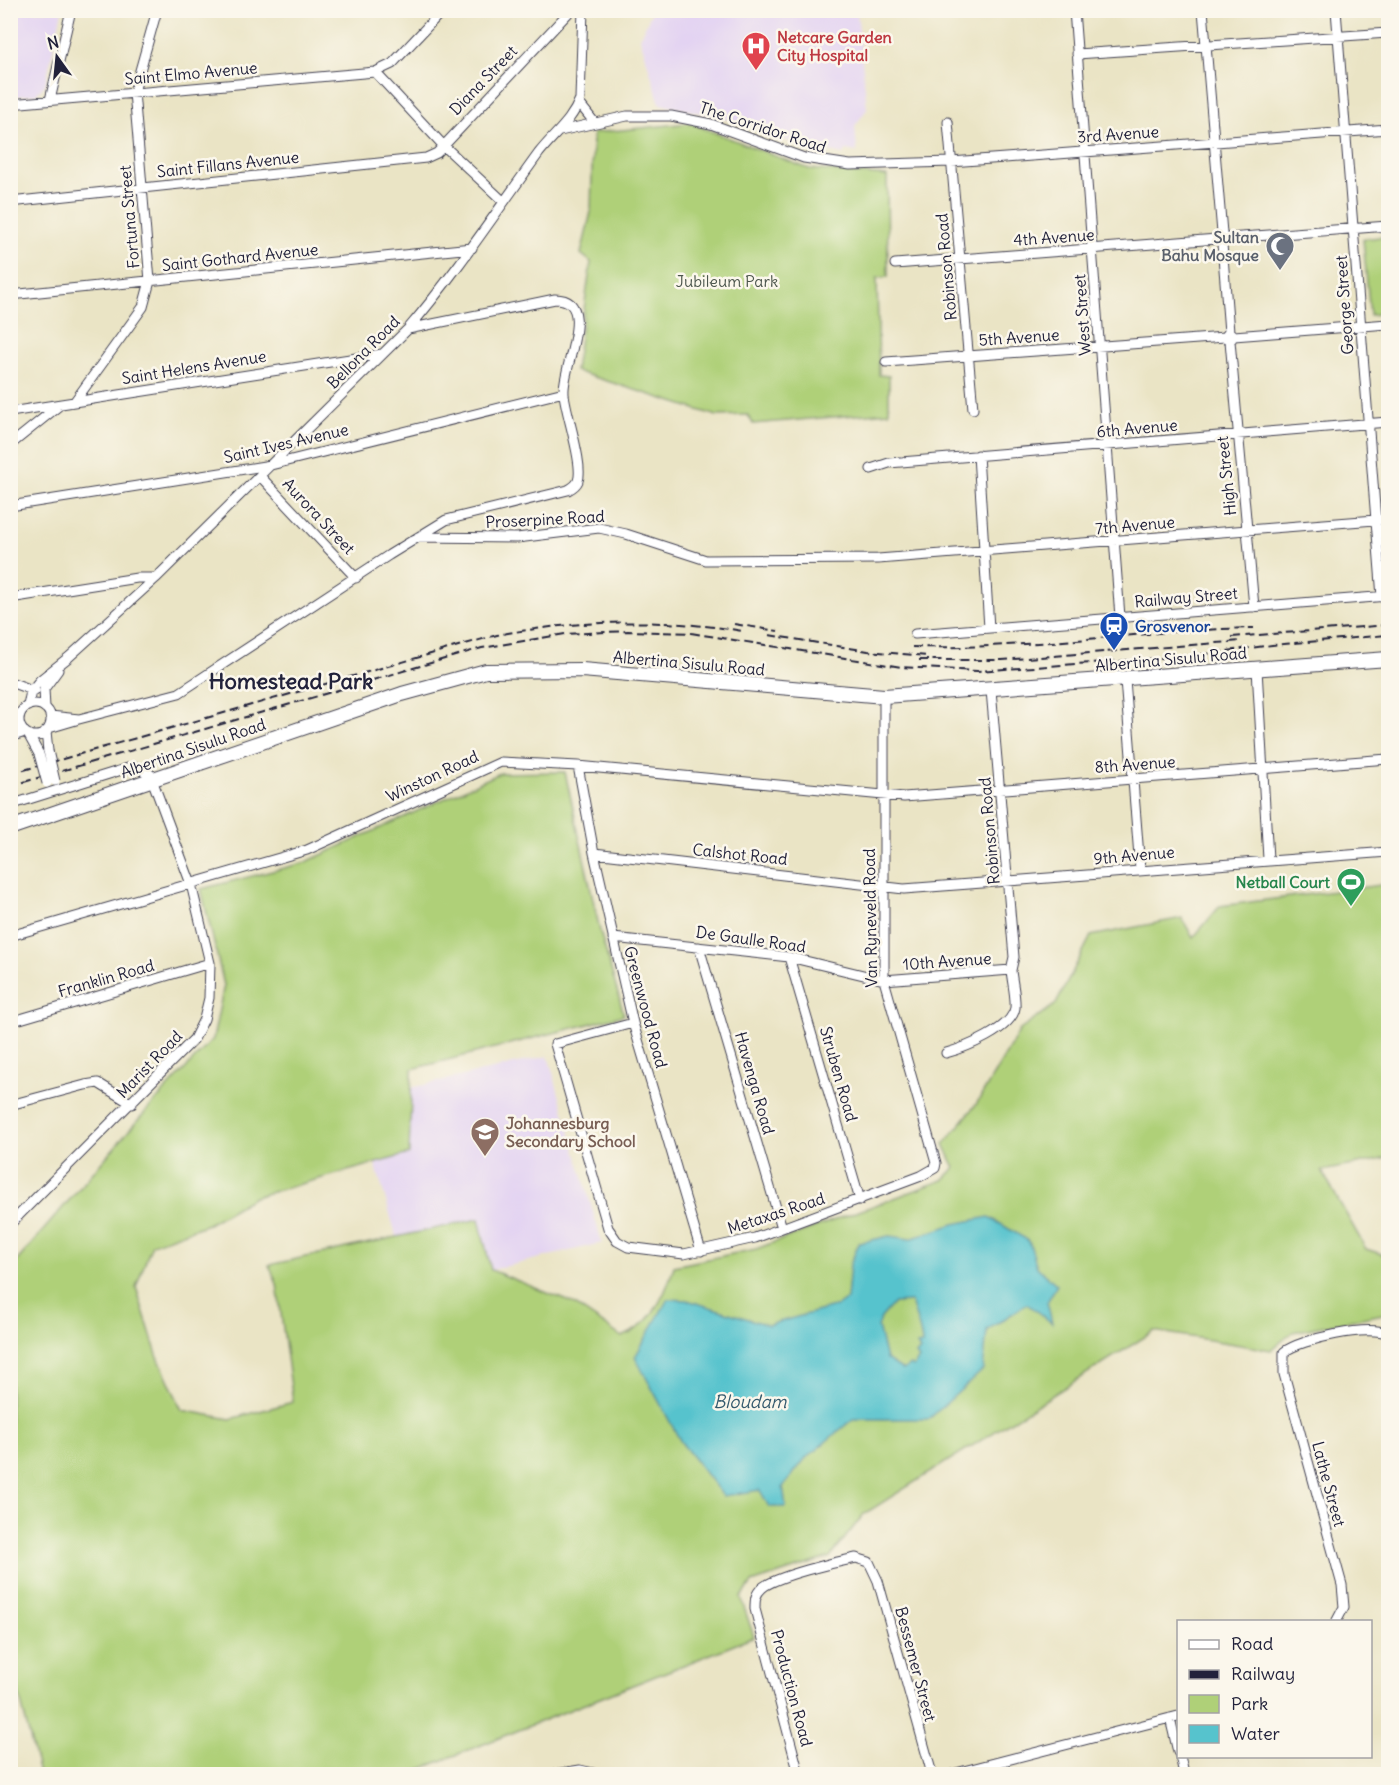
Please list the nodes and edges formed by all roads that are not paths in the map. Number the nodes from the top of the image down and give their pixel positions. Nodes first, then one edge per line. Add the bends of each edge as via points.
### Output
1 (71, 10) edge
2 (157, 10) edge
3 (443, 10) edge
4 (571, 10) edge
5 (583, 10) edge
6 (1074, 10) edge
7 (1203, 10) edge
8 (1336, 10) edge
9 (1389, 33) edge
10 (1338, 35) junction
11 (1206, 44) junction
12 (1077, 54) junction
13 (375, 72) junction
14 (134, 92) junction
15 (50, 100) junction
16 (579, 103) junction
17 (10, 104) edge
18 (594, 122) junction
19 (948, 122) dead end
20 (1389, 129) edge
21 (560, 131) junction
22 (1346, 132) junction
23 (1213, 142) junction
24 (442, 144) junction
25 (1084, 152) junction
26 (951, 162) junction
27 (850, 165) joint
28 (140, 188) junction
29 (10, 202) edge
30 (504, 202) junction
31 (1389, 226) edge
32 (1353, 229) junction
33 (1222, 239) junction
34 (472, 248) junction
35 (1092, 249) junction
36 (960, 259) junction
37 (894, 264) dead end
38 (150, 281) junction
39 (10, 295) edge
40 (1389, 324) edge
41 (1361, 326) junction
42 (408, 329) junction
43 (1230, 337) junction
44 (1099, 346) junction
45 (382, 354) junction
46 (969, 356) junction
47 (886, 362) dead end
48 (564, 392) junction
49 (75, 401) junction
50 (63, 403) junction
51 (973, 409) dead end
52 (10, 412) edge
53 (1389, 422) edge
54 (1368, 424) junction
55 (1237, 435) junction
56 (10, 445) edge
57 (1107, 445) junction
58 (978, 455) junction
59 (271, 465) junction
60 (871, 469) dead end
61 (260, 476) junction
62 (10, 506) edge
63 (1389, 519) edge
64 (1376, 520) junction
65 (1247, 531) junction
66 (418, 537) junction
67 (1114, 541) junction
68 (983, 552) junction
69 (884, 558) joint
70 (156, 578) junction
71 (356, 578) junction
72 (1385, 597) edge
73 (10, 598) edge
74 (1254, 607) junction
75 (1120, 618) junction
76 (989, 628) junction
77 (915, 634) dead end
78 (69, 657) junction
79 (1388, 659) edge
80 (1257, 669) junction
81 (1125, 680) junction
82 (10, 682) edge
83 (1389, 683) edge
84 (32, 690) junction
85 (991, 690) junction
86 (43, 694) junction
87 (884, 696) junction
88 (28, 706) junction
89 (47, 712) junction
90 (78, 718) junction
91 (15, 721) edge
92 (47, 730) junction
93 (26, 733) junction
94 (10, 737) edge
95 (44, 752) junction
96 (1389, 759) edge
97 (578, 766) junction
98 (1264, 769) junction
99 (154, 779) junction
100 (1133, 779) junction
101 (52, 787) junction
102 (1002, 790) junction
103 (884, 796) junction
104 (10, 805) edge
105 (10, 828) edge
106 (1389, 852) edge
107 (594, 853) junction
108 (1268, 860) junction
109 (1140, 869) junction
110 (1008, 880) junction
111 (191, 884) junction
112 (883, 885) junction
113 (10, 936) edge
114 (613, 938) junction
115 (699, 947) junction
116 (789, 957) junction
117 (210, 963) junction
118 (1012, 970) junction
119 (884, 980) junction
120 (10, 1022) edge
121 (633, 1023) junction
122 (946, 1053) dead end
123 (132, 1104) junction
124 (10, 1106) edge
125 (935, 1168) joint
126 (860, 1200) junction
127 (10, 1224) edge
128 (782, 1228) junction
129 (701, 1251) junction
130 (1389, 1334) edge
131 (869, 1562) joint
132 (1337, 1620) edge
133 (1174, 1717) edge
134 (1177, 1739) edge
135 (1180, 1758) edge
136 (555, 1774) edge
137 (598, 1774) edge
138 (800, 1774) edge
139 (932, 1774) edge
140 (952, 1774) edge
141 (1184, 1774) edge

1 - 15 street
2 - 14 street, Fortuna Street
3 - 13 street via 392,64
4 - 24 street, Diana Street
5 - 16 street
6 - 12 street, West Street
7 - 11 street, High Street
8 - 10 street, George Street
9 - 10 street
10 - 11 street
10 - 22 street, George Street
11 - 12 street
11 - 23 street, High Street
12 - 25 street, West Street
13 - 14 street, Saint Elmo Avenue
13 - 24 street
14 - 15 street, Saint Elmo Avenue
14 - 28 street, Fortuna Street
15 - 17 street, Saint Elmo Avenue
16 - 18 street
16 - 21 street, Bellona Road
18 - 21 street, The Corridor Road
18 - 27 street, The Corridor Road via 645,116 693,119 804,158
19 - 26 street, Robinson Road
20 - 22 street, 3rd Avenue
21 - 30 street, Bellona Road via 540,151
22 - 23 street, 3rd Avenue
22 - 32 street, George Street
23 - 25 street, 3rd Avenue
23 - 33 street, High Street
24 - 28 street, Saint Fillans Avenue via 437,153 426,158
24 - 30 street
25 - 26 street, 3rd Avenue
25 - 35 street, West Street
26 - 27 street, 3rd Avenue
26 - 36 street, Robinson Road
28 - 29 street, Saint Fillans Avenue
28 - 38 street, Fortuna Street
30 - 34 street, Bellona Road
31 - 32 street, 4th Avenue
32 - 33 street, 4th Avenue
32 - 41 street, George Street
33 - 35 street, 4th Avenue
33 - 43 street, High Street
34 - 38 street, Saint Gothard Avenue
34 - 42 street, Bellona Road
35 - 36 street, 4th Avenue
35 - 44 street, West Street
36 - 37 street, 4th Avenue
36 - 46 street, Robinson Road
38 - 39 street, Saint Gothard Avenue
38 - 49 street, Fortuna Street via 143,307
40 - 41 street, 5th Avenue
41 - 43 street, 5th Avenue
41 - 54 street, George Street
42 - 45 street, Bellona Road
42 - 48 street via 565,299 574,306 576,326
43 - 44 street, 5th Avenue
43 - 55 street, High Street
44 - 46 street, 5th Avenue
44 - 57 street, West Street
45 - 49 street, Saint Helens Avenue
45 - 59 street, Bellona Road
46 - 47 street, 5th Avenue
46 - 51 street, Robinson Road
48 - 59 street, Saint Ives Avenue
48 - 66 street, Proserpine Road via 579,466 578,482 568,490 446,520
49 - 50 street, Saint Helens Avenue
50 - 52 street, Saint Helens Avenue
50 - 56 street
53 - 54 street, 6th Avenue
54 - 55 street, 6th Avenue
54 - 64 street, George Street
55 - 57 street, 6th Avenue
55 - 65 street, High Street
57 - 58 street, 6th Avenue
57 - 67 street, West Street
58 - 60 street, 6th Avenue via 889,463
58 - 68 street
59 - 61 street, Bellona Road
59 - 62 street, Saint Ives Avenue
61 - 70 street, Bellona Road
61 - 71 street, Aurora Street
63 - 64 street, 7th Avenue
64 - 65 street, 7th Avenue
64 - 72 street, George Street
65 - 67 street, 7th Avenue
65 - 74 street, High Street
66 - 69 street, Proserpine Road via 517,538 599,528 706,560
66 - 71 street, Proserpine Road
67 - 68 street, 7th Avenue
67 - 75 street, West Street
68 - 69 street, 7th Avenue
68 - 76 street
70 - 73 street
70 - 78 street, Bellona Road
71 - 90 street, Proserpine Road via 179,693
72 - 74 street, Railway Street
74 - 75 street, Railway Street
75 - 76 street, Railway Street
76 - 77 street, Railway Street
78 - 84 street, Bellona Road
78 - 86 street, Bellona Road via 49,680
79 - 80 main road, Albertina Sisulu Road
79 - 83 street
80 - 81 main road, Albertina Sisulu Road
80 - 98 street
81 - 85 main road, Albertina Sisulu Road
81 - 100 street
82 - 84 street
84 - 86 street
84 - 88 street
85 - 87 main road, Albertina Sisulu Road
85 - 102 street, Robinson Road
86 - 89 street
87 - 99 main road, Albertina Sisulu Road via 582,670 486,671 391,698
87 - 103 street, Van Ryneveld Road
88 - 89 street, Proserpine Road
88 - 91 street
89 - 90 street, Proserpine Road
89 - 92 street
90 - 92 street, Proserpine Road
91 - 93 street
92 - 93 street, Proserpine Road via 39,735
92 - 95 street
93 - 94 street, Proserpine Road
93 - 95 street
95 - 101 street, bridge
96 - 98 street, 8th Avenue
97 - 103 street, Winston Road
97 - 107 street, Greenwood Road
97 - 111 street, Winston Road via 493,764 317,846
98 - 100 street, 8th Avenue
98 - 108 street
99 - 101 street via 136,767
99 - 105 main road, Albertina Sisulu Road
99 - 111 street, Marist Road
100 - 102 street, 8th Avenue
100 - 109 street
101 - 104 street
102 - 103 street, 8th Avenue
102 - 110 street, Robinson Road
103 - 112 street, Van Ryneveld Road
106 - 108 street, 9th Avenue
107 - 112 street, Calshot Road
107 - 114 street, Greenwood Road
108 - 109 street, 9th Avenue
109 - 110 street, 9th Avenue
110 - 112 street, 9th Avenue via 904,889
110 - 118 street, Robinson Road
111 - 113 street, Winston Road
111 - 117 street, Marist Road
112 - 119 street, Van Ryneveld Road
114 - 115 street, De Gaulle Road
114 - 121 street, Greenwood Road
115 - 116 street, De Gaulle Road
115 - 128 street, Havenga Road
116 - 119 street, De Gaulle Road
116 - 126 street, Struben Road
117 - 120 street, Franklin Road
117 - 123 street, Marist Road via 209,998 200,1029
118 - 119 street, 10th Avenue
118 - 122 street, Robinson Road via 1015,1009 1007,1023 992,1034
119 - 125 street, Van Ryneveld Road
121 - 129 street, Greenwood Road
121 - 129 street, Metaxas Road via 555,1044 608,1227 621,1244 674,1255
123 - 124 street via 109,1088 93,1083
123 - 127 street, Marist Road
125 - 126 street, Metaxas Road
126 - 128 street, Metaxas Road
128 - 129 street, Metaxas Road
130 - 132 street, Lathe Street via 1376,1329 1304,1341 1284,1352 1284,1374 1342,1585 1344,1607
131 - 138 street, Production Road via 856,1558 774,1581 757,1594 755,1609
131 - 139 street, Bessemer Street via 878,1581
133 - 134 street
133 - 140 street
135 - 141 street
136 - 137 street via 580,1770

